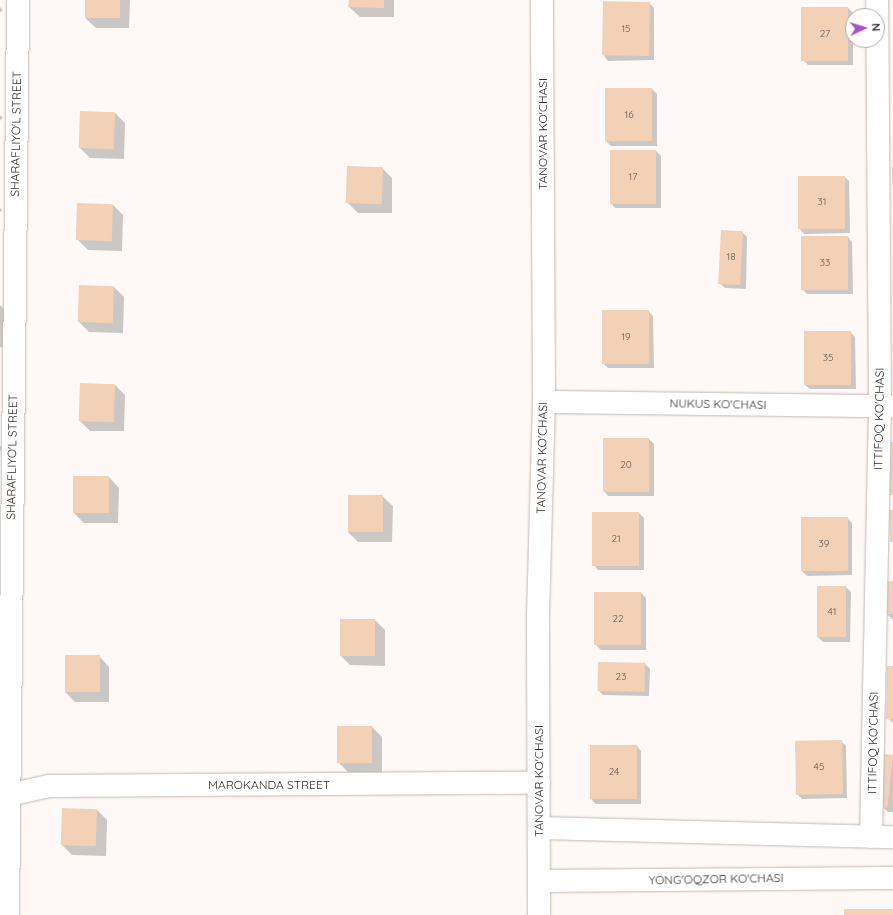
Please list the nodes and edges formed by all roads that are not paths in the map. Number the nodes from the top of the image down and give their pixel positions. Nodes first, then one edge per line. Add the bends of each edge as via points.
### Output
1 (18, 0) edge
2 (542, 0) edge
3 (877, 0) edge
4 (544, 402) junction
5 (887, 406) edge
6 (539, 783) junction
7 (4, 796) edge
8 (540, 828) junction
9 (871, 837) junction
10 (893, 837) edge
11 (893, 878) edge
12 (539, 881) junction
13 (8, 915) edge
14 (539, 915) edge

1 - 7 street, SHARAFLIYO'L STREET
2 - 4 street, TANOVAR KO'CHASI
3 - 5 street, ITTIFOQ KO'CHASI
4 - 5 street, NUKUS KO'CHASI
4 - 6 street, TANOVAR KO'CHASI via 538,615
5 - 9 street, ITTIFOQ KO'CHASI
6 - 7 street, MAROKANDA STREET via 49,786
6 - 8 street, TANOVAR KO'CHASI
7 - 13 street, SHARAFLIYO'L STREET
8 - 9 street
8 - 12 street, TANOVAR KO'CHASI
9 - 10 street
11 - 12 street, YONG'OQZOR KO'CHASI
12 - 14 street, TANOVAR KO'CHASI

